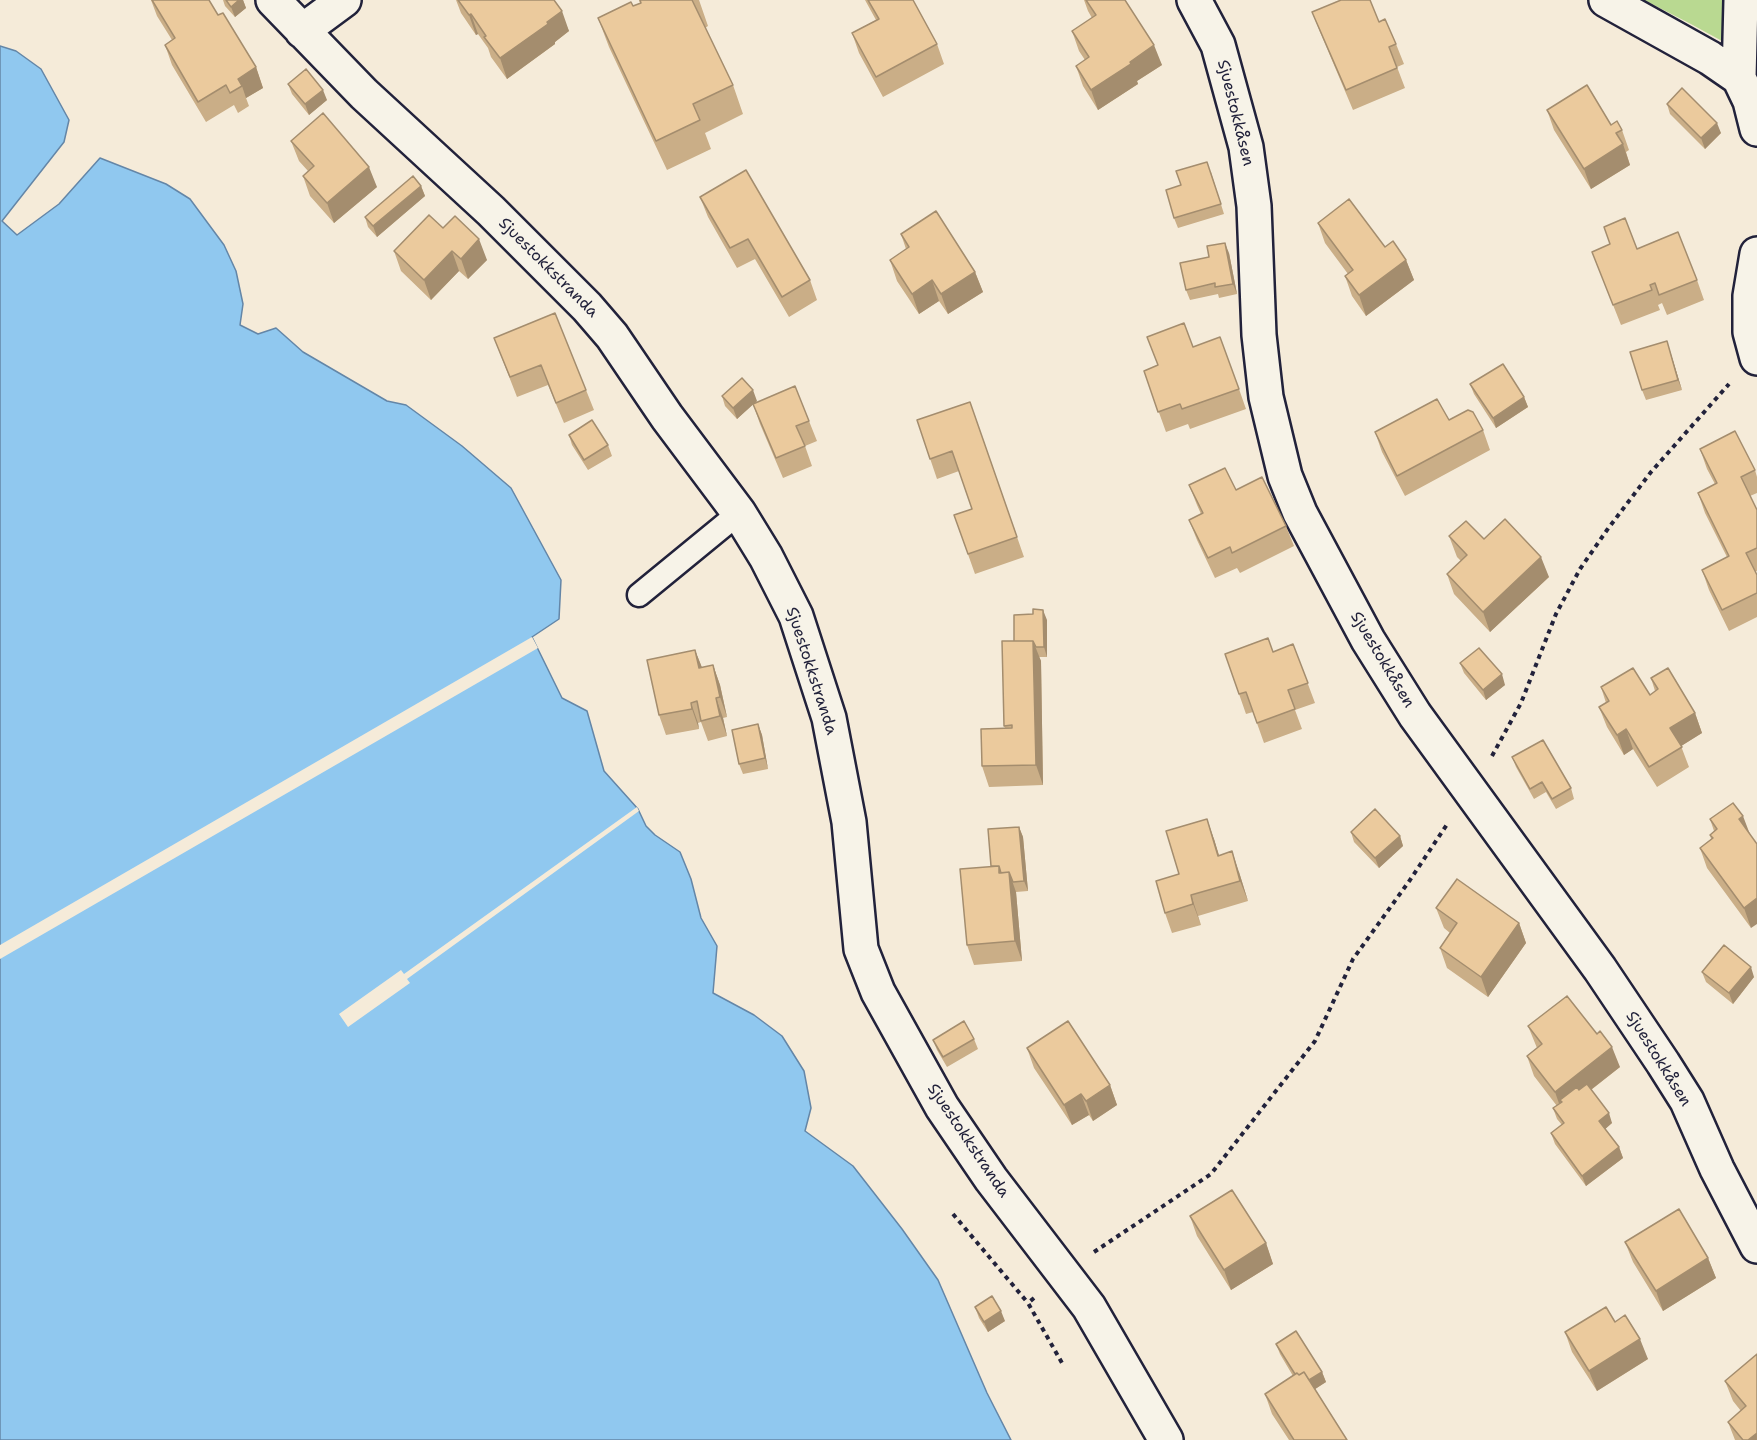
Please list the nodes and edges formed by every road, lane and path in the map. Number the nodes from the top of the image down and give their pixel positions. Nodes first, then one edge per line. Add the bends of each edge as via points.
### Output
1 (273, 0) edge
2 (344, 0) edge
3 (1194, 0) edge
4 (1606, 0) edge
5 (1741, 0) edge
6 (302, 31) junction
7 (1738, 78) junction
8 (1757, 129) edge
9 (1757, 254) edge
10 (1757, 357) edge
11 (739, 513) junction
12 (639, 595) dead end
13 (1486, 765) dead end
14 (1453, 814) dead end
15 (1161, 1207) dead end
16 (952, 1214) dead end
17 (1757, 1246) edge
18 (1028, 1303) dead end
19 (1166, 1440) edge

1 - 6 street, Sjuestokkstranda
2 - 6 street
3 - 17 street, Sjuestokkåsen via 1218,45 1246,147 1254,206 1258,335 1266,397 1284,476 1300,513 1368,640 1415,715 1600,969 1669,1072
4 - 7 street
5 - 7 street
6 - 11 street, Sjuestokkstranda via 588,307
7 - 8 street via 1750,100
9 - 10 street via 1750,296 1750,332
10 - 13 path via 1651,472 1580,569 1556,614 1521,703
11 - 12 lane
11 - 19 street, Sjuestokkstranda via 796,616 829,718 849,822 861,950 878,992 942,1107 991,1179 1089,1307
14 - 15 path via 1353,959 1314,1041 1211,1174
16 - 18 path

